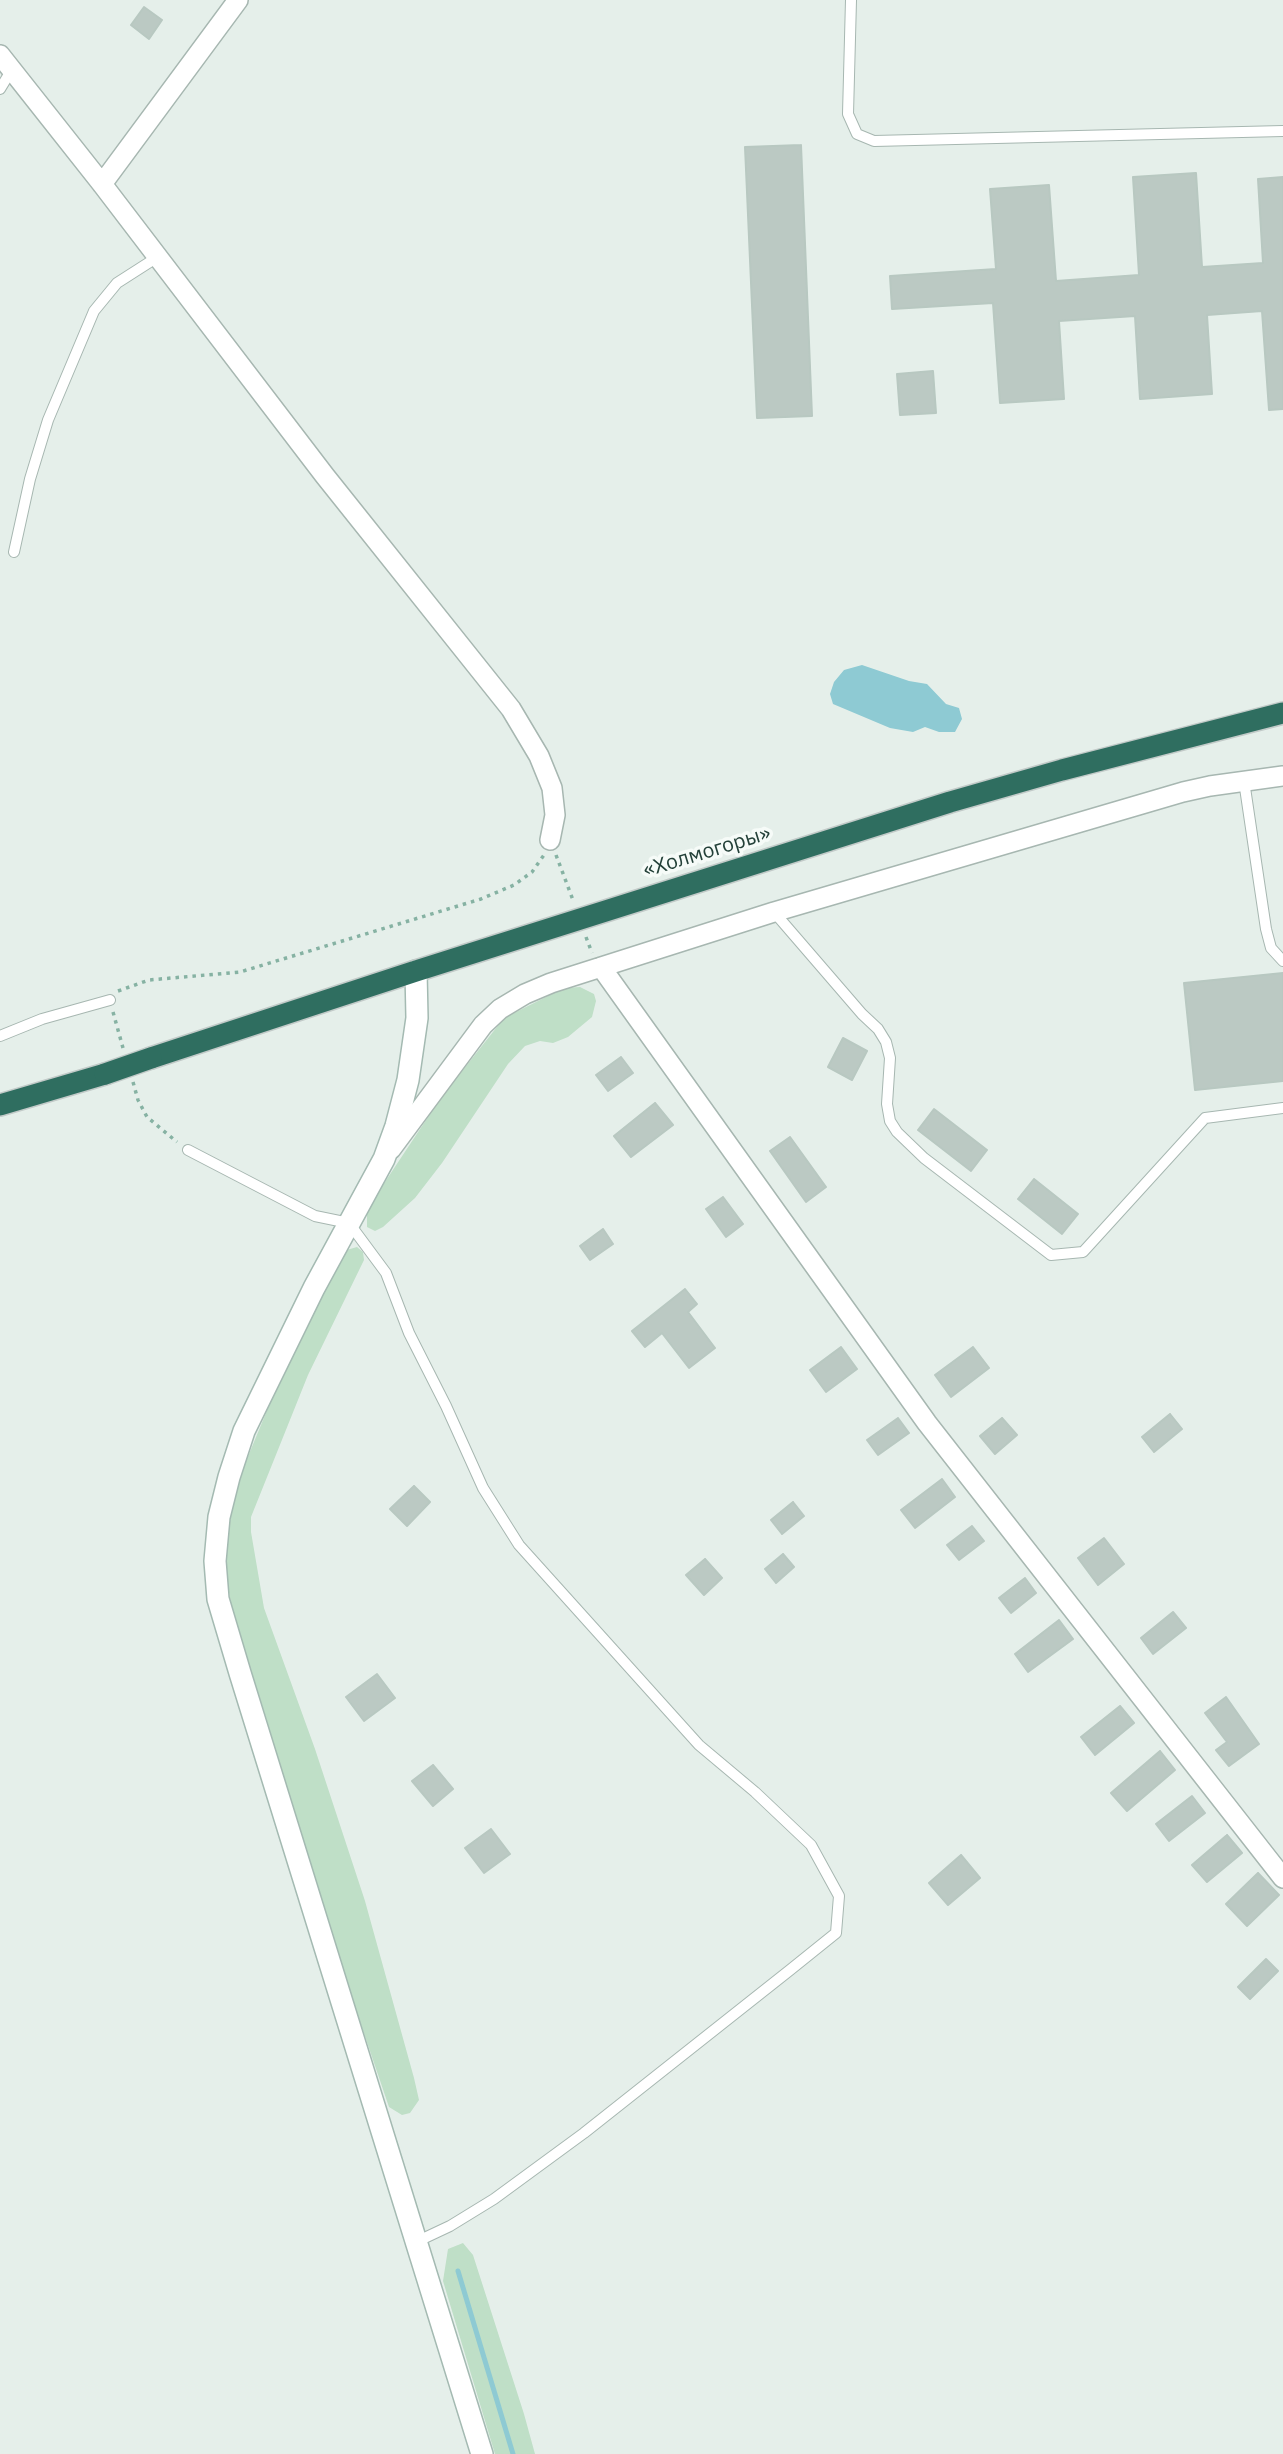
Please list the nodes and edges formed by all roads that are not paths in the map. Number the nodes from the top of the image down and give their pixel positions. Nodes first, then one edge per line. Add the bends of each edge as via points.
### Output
1 (238, 0) edge
2 (851, 0) edge
3 (6, 63) edge
4 (0, 89) edge
5 (1283, 131) edge
6 (102, 184) junction
7 (156, 258) junction
8 (14, 552) dead end
9 (1283, 713) edge
10 (1283, 776) edge
11 (1244, 780) junction
12 (550, 840) road end
13 (774, 912) junction
14 (1283, 961) edge
15 (601, 967) junction
16 (416, 971) junction
17 (110, 1000) dead end
18 (0, 1036) edge
19 (408, 1080) junction
20 (436, 1089) junction
21 (0, 1105) edge
22 (1283, 1108) edge
23 (188, 1150) dead end
24 (384, 1159) junction
25 (349, 1223) junction
26 (1283, 1878) edge
27 (416, 2242) junction
28 (482, 2454) edge

1 - 6 street
2 - 5 lane via 848,114 857,134 874,141
3 - 4 lane
3 - 6 street
6 - 7 street
7 - 8 lane via 117,283 94,312 48,420
7 - 12 street via 511,709 552,788 555,815
9 - 16 highway, «Холмогоры» via 950,802
10 - 11 street
11 - 13 street via 1183,792
11 - 14 lane via 1266,929 1272,948
13 - 15 street
13 - 22 lane via 886,1042 890,1058 887,1104 897,1132 1051,1255 1083,1252 1205,1118
15 - 20 street via 543,987 499,1009 474,1035
15 - 26 street via 928,1423
16 - 19 street via 417,1018
16 - 21 highway, «Холмогоры», bridge
17 - 18 lane
19 - 20 street
19 - 24 street
20 - 24 street
23 - 25 lane via 315,1216
24 - 25 street
25 - 27 street via 244,1432 219,1517 215,1561 218,1599
25 - 27 lane via 386,1273 409,1333 483,1488 519,1545 699,1745 811,1845 839,1896 836,1933 584,2133 494,2199
27 - 28 street

